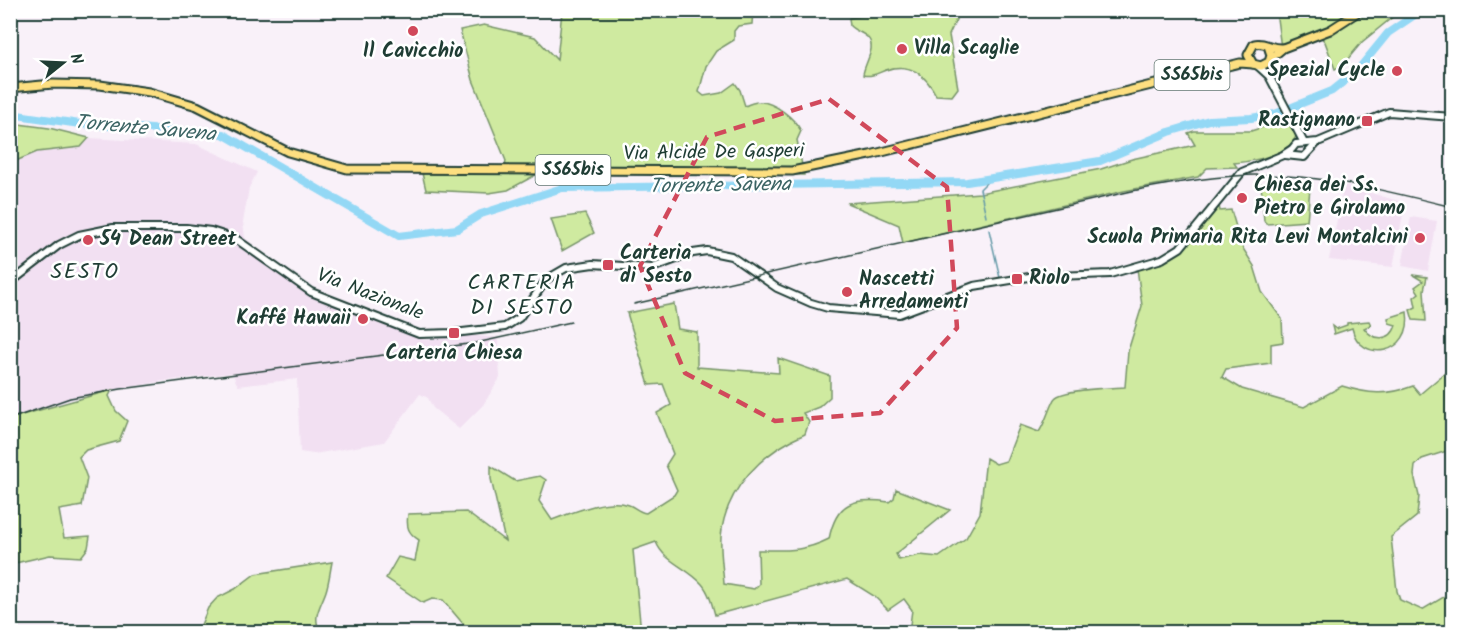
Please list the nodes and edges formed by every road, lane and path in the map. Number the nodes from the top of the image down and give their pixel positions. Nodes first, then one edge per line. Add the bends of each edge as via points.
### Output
1 (1361, 10) edge
2 (1268, 46) junction
3 (1282, 48) junction
4 (1248, 55) junction
5 (1270, 60) junction
6 (1240, 63) junction
7 (1256, 65) junction
8 (1269, 76) junction
9 (10, 88) edge
10 (1452, 117) edge
11 (1298, 131) junction
12 (1306, 146) junction
13 (1294, 149) junction
14 (10, 283) edge

1 - 3 main road via 1330,30
2 - 3 main road
2 - 4 main road, SS65bis via 1254,45
2 - 5 main road
3 - 5 main road
4 - 6 main road, SS65bis
4 - 7 main road, SS65bis
5 - 7 main road, SS65bis
5 - 8 main road
6 - 7 main road, Via Alcide De Gasperi / SS65bis
6 - 9 main road, Via Alcide De Gasperi / SS65bis via 792,171 347,169 288,152 197,106 149,92 100,85
7 - 8 main road
8 - 11 main road
10 - 12 main road via 1389,112
11 - 12 main road
11 - 13 main road
12 - 13 main road
12 - 13 main road via 1304,157
13 - 14 main road, Via Nazionale via 1242,172 1180,248 1162,260 1110,274 1029,277 974,286 899,314 811,303 777,288 744,263 717,251 693,253 652,268 593,264 567,268 548,279 510,324 491,330 432,335 412,332 311,292 244,243 211,231 139,227 89,232 64,242

